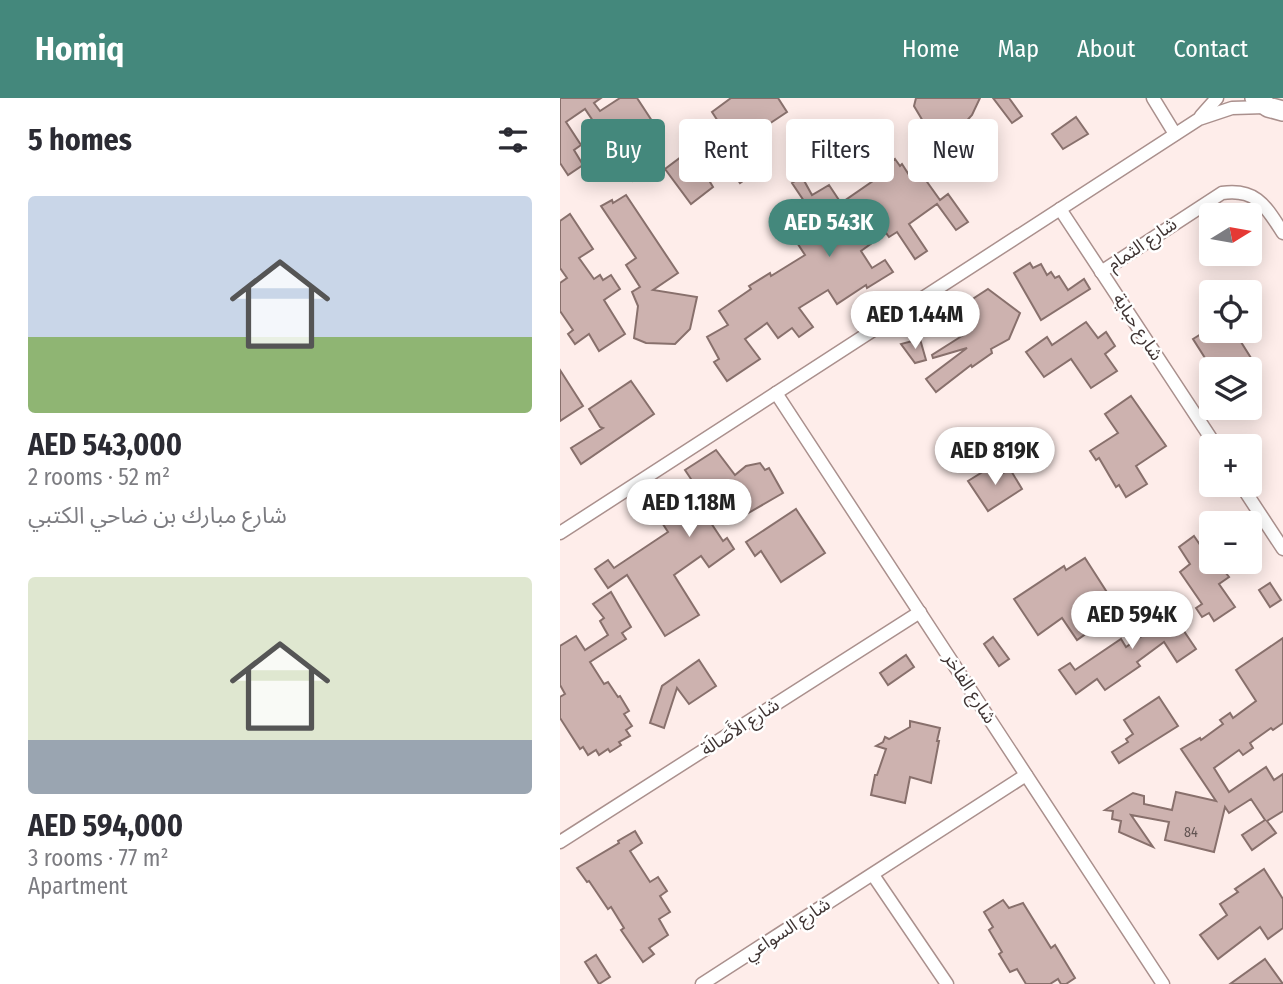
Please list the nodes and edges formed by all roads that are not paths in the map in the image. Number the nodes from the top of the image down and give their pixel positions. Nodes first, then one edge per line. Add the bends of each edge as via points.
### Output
1 (1153, 98) edge
2 (1217, 98) edge
3 (1273, 108) edge
4 (1199, 119) junction
5 (1175, 134) junction
6 (1060, 209) junction
7 (1283, 233) edge
8 (1101, 272) junction
9 (776, 393) junction
10 (1208, 434) edge
11 (1249, 497) edge
12 (560, 533) edge
13 (1283, 549) edge
14 (920, 612) junction
15 (1026, 775) junction
16 (560, 842) edge
17 (873, 875) junction
18 (702, 984) edge
19 (947, 984) edge
20 (1163, 984) edge

1 - 5 street
2 - 4 street
3 - 4 street via 1232,108
4 - 5 street
5 - 6 street
6 - 8 street, شارع حباية
6 - 9 street
7 - 8 street, شارع الثمام via 1259,200 1247,193 1222,193
8 - 10 street, شارع حباية
9 - 12 street
9 - 14 street, شارع الفاخر
11 - 13 street
14 - 15 street, شارع الفاخر
14 - 16 street, شارع الأَصَالَة
15 - 17 street, شارع السواعي
15 - 20 street, شارع الفاخر
17 - 18 street, شارع السواعي
17 - 19 street

